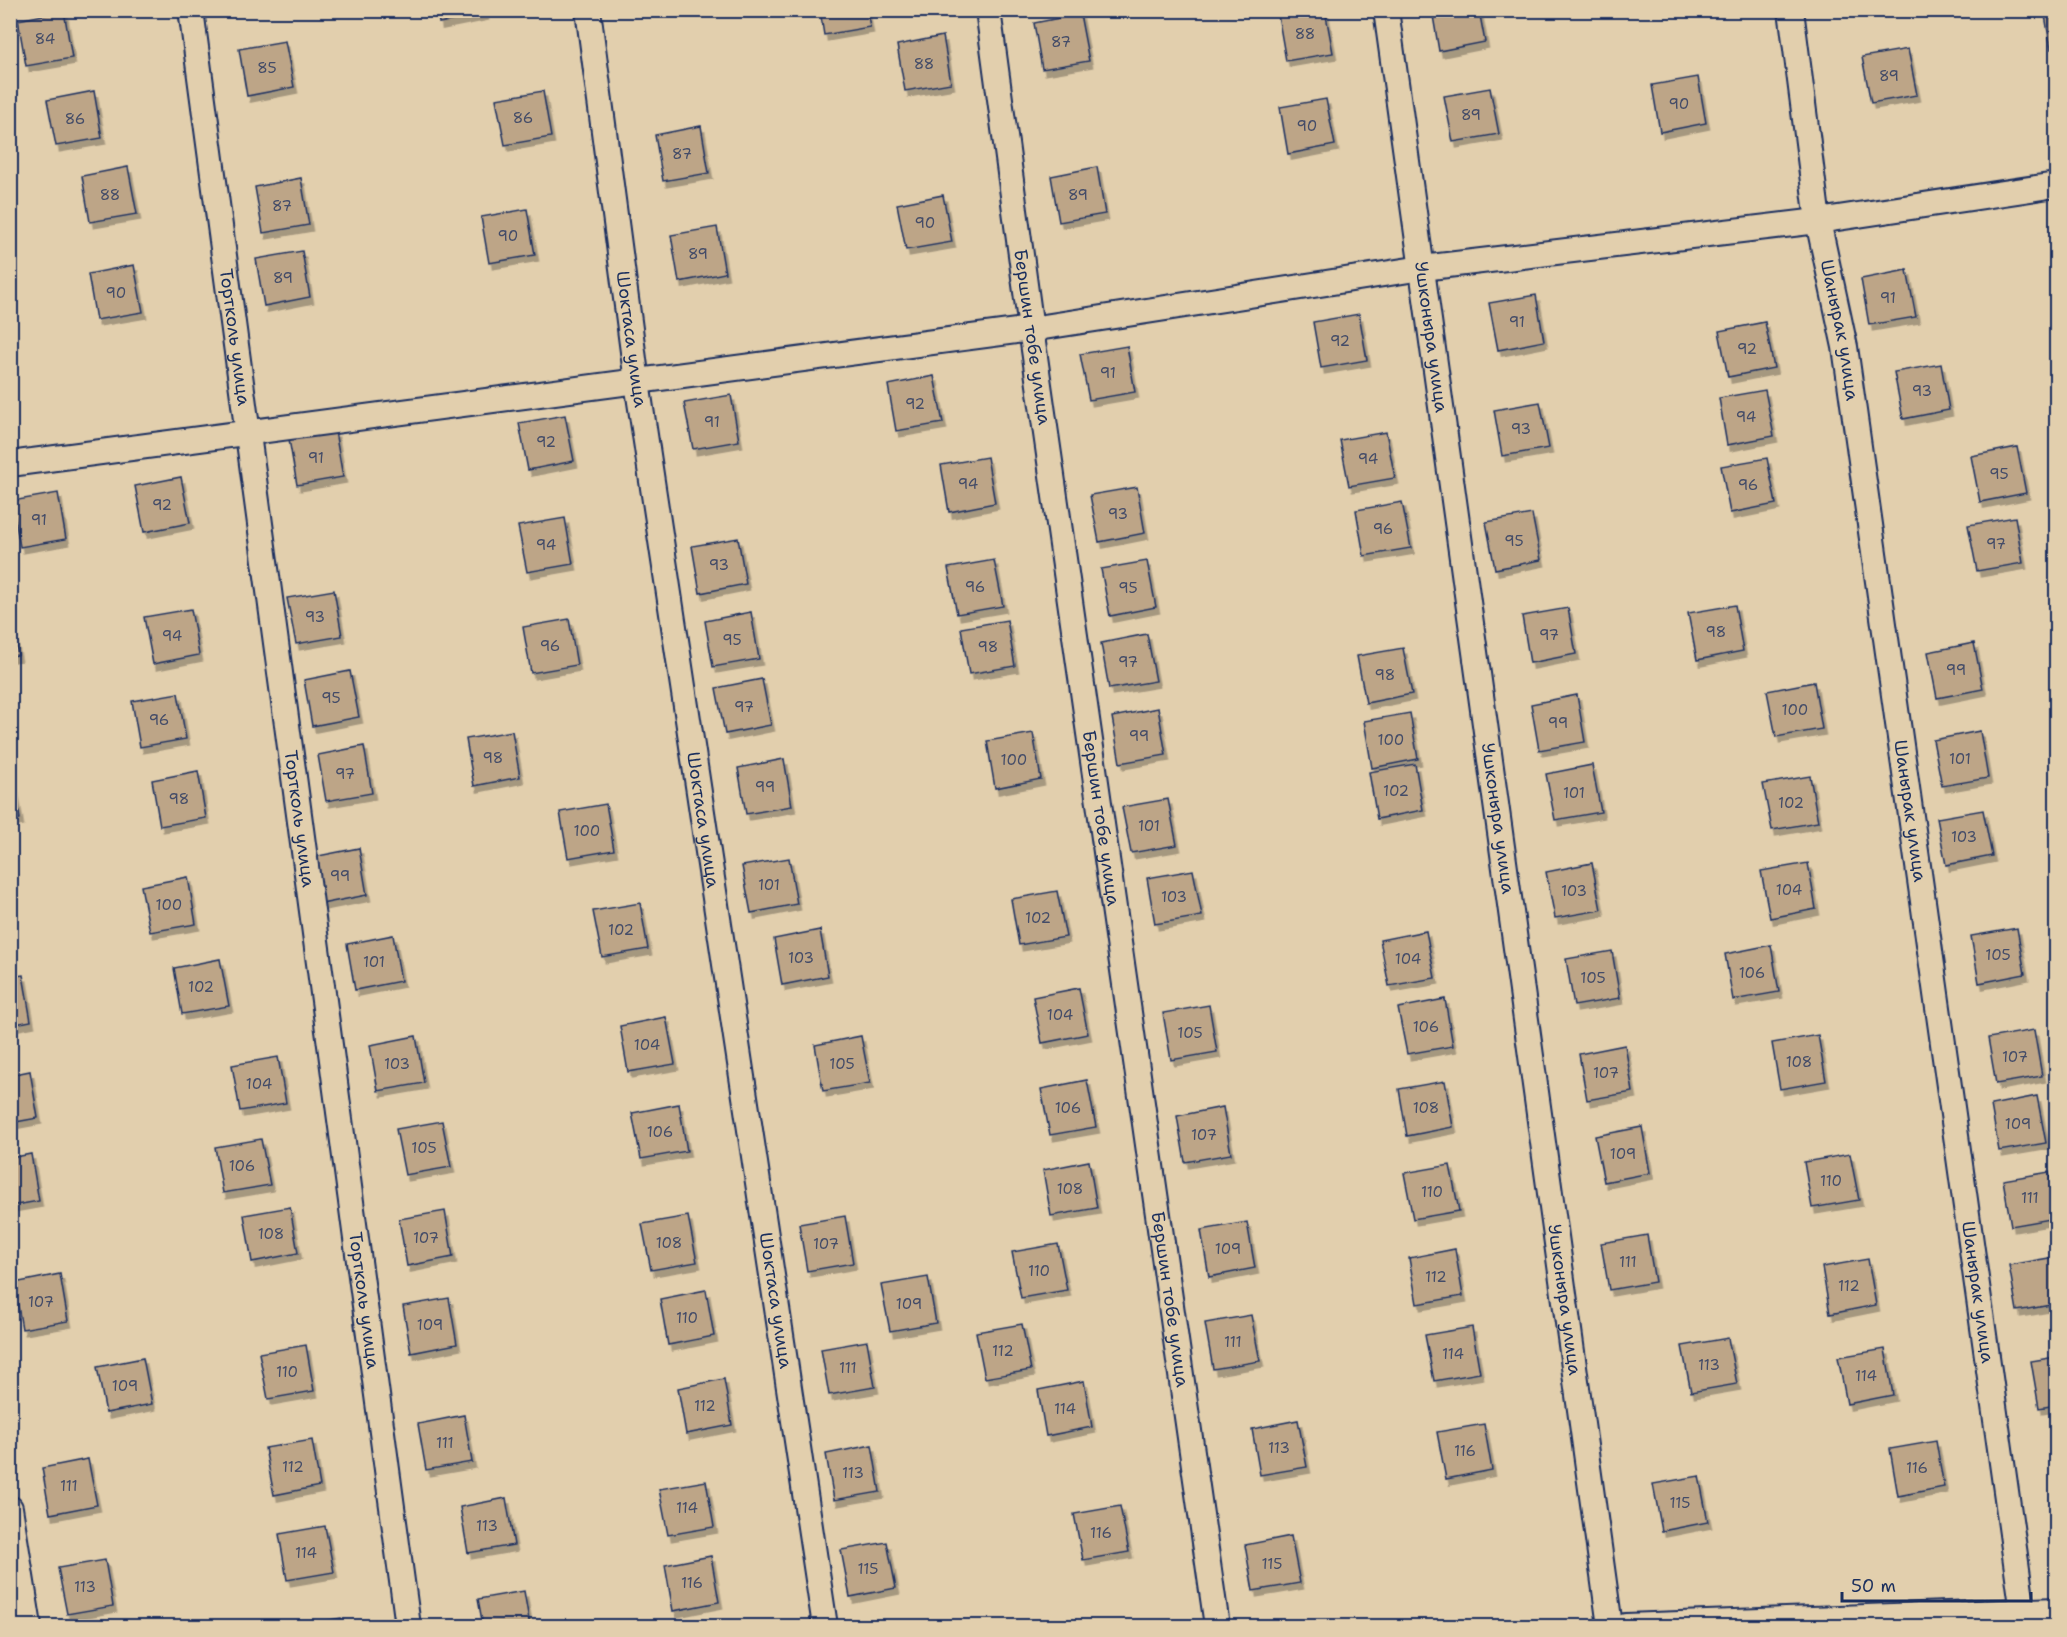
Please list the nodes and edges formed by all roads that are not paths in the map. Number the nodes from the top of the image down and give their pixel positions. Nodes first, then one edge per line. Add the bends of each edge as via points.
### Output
1 (191, 10) edge
2 (588, 10) edge
3 (988, 10) edge
4 (1386, 10) edge
5 (1791, 10) edge
6 (2056, 185) edge
7 (1818, 221) junction
8 (1422, 268) junction
9 (1031, 329) junction
10 (638, 382) junction
11 (248, 432) junction
12 (10, 464) edge
13 (10, 1508) edge
14 (2056, 1610) edge
15 (2023, 1612) junction
16 (29, 1626) edge
17 (408, 1626) edge
18 (825, 1626) edge
19 (1216, 1626) edge
20 (1610, 1626) edge
21 (1626, 1626) edge

1 - 11 street, Тортколь улица
2 - 10 street, Шоктаса улица
3 - 9 street, Бершин тобе улица
4 - 8 street, Ушконыра улица
5 - 7 street, Шанырак улица
6 - 7 street
7 - 8 street
7 - 15 street, Шанырак улица via 1845,347
8 - 9 street
8 - 20 street, Ушконыра улица
9 - 10 street
9 - 19 street, Бершин тобе улица
10 - 11 street
10 - 18 street, Шоктаса улица
11 - 12 street
11 - 17 street, Тортколь улица
13 - 16 street
14 - 15 street
15 - 21 street

